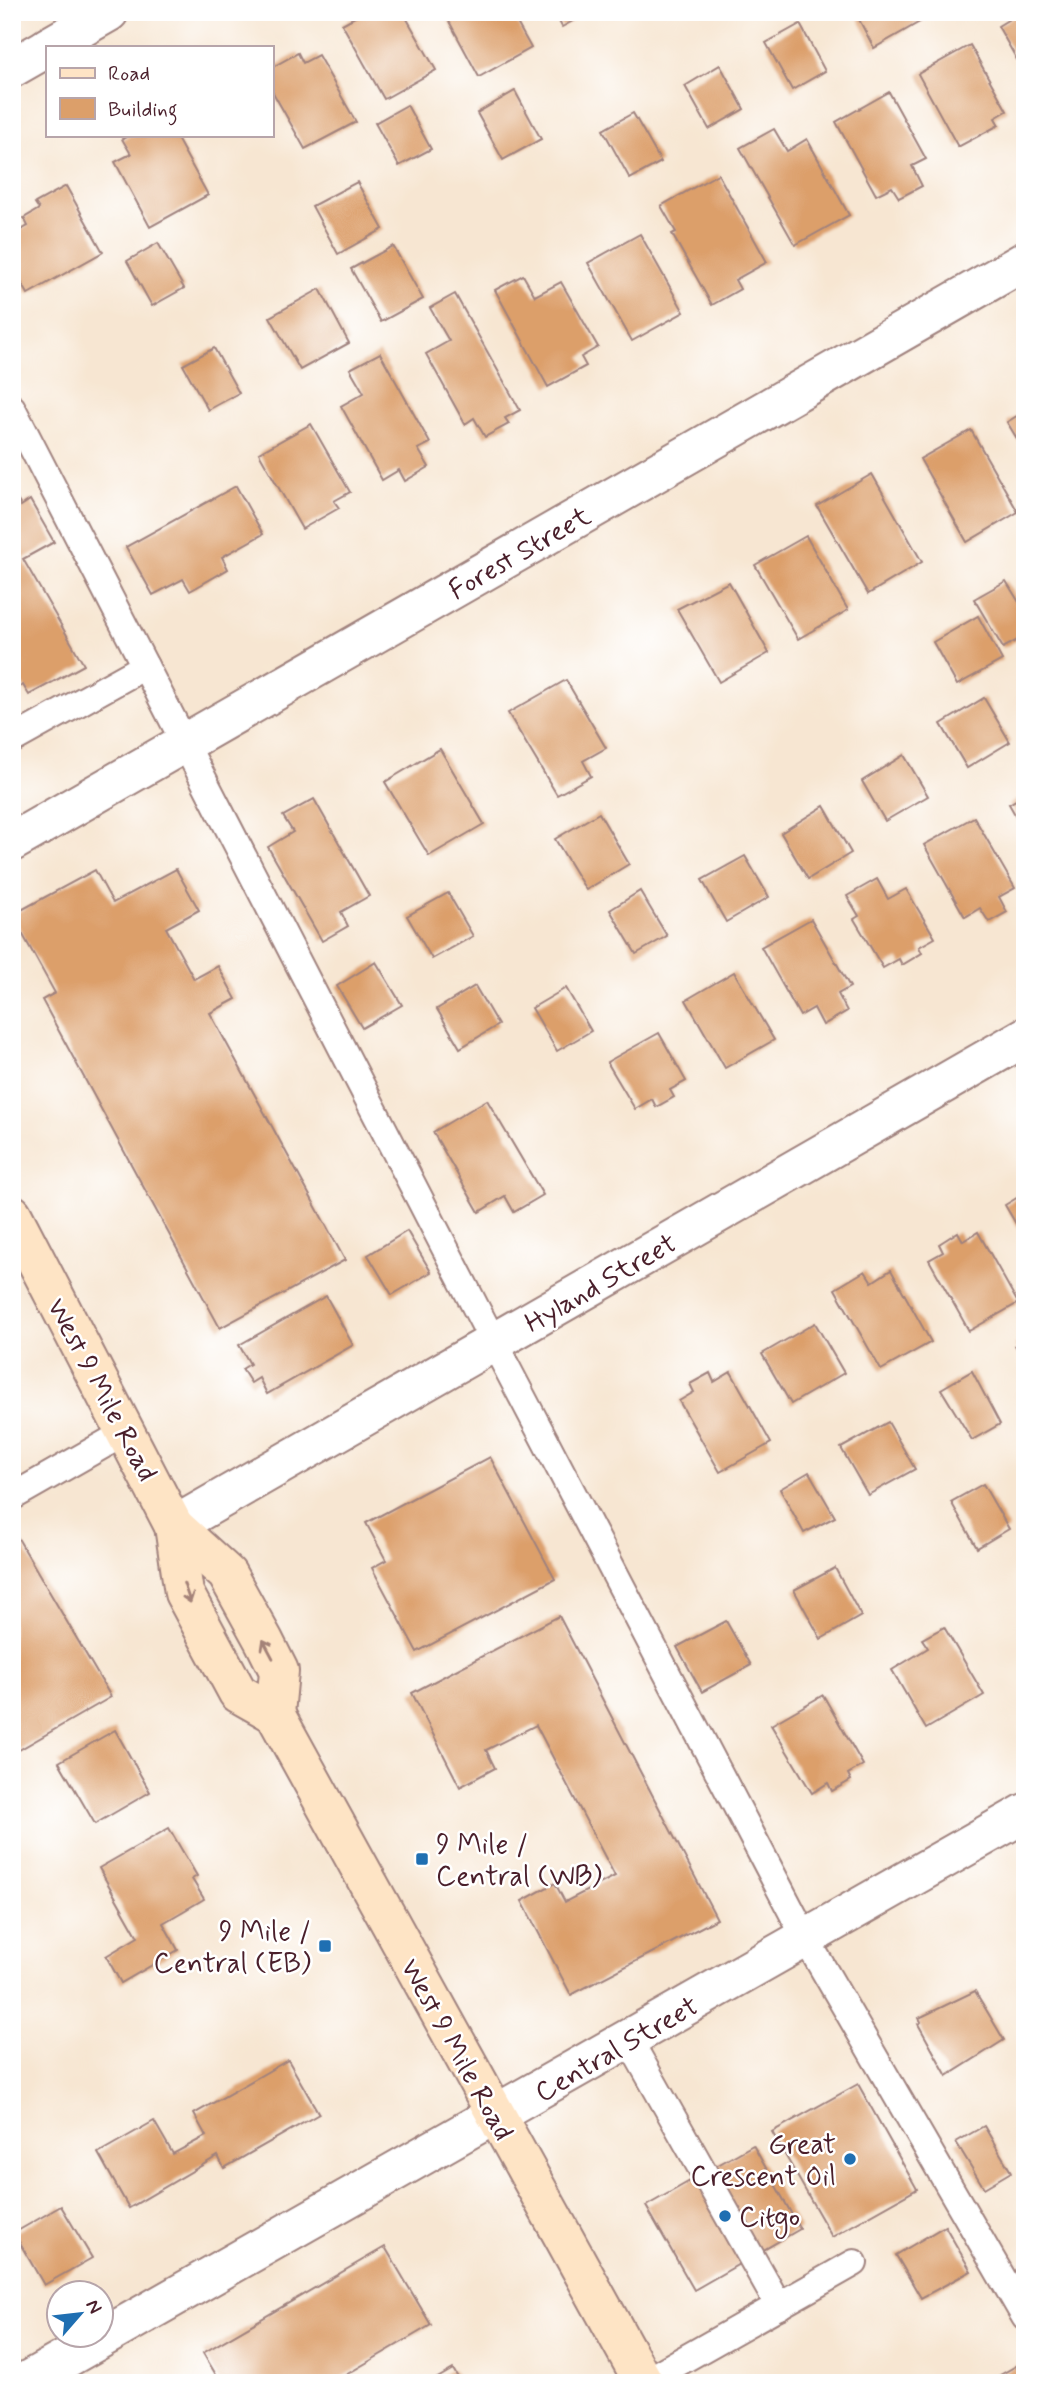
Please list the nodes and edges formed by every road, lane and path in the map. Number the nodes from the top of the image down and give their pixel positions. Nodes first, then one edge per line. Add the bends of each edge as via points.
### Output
1 (109, 12) edge
2 (50, 46) edge
3 (46, 48) edge
4 (12, 68) edge
5 (1025, 261) edge
6 (12, 408) edge
7 (145, 666) junction
8 (12, 740) edge
9 (185, 743) junction
10 (12, 842) edge
11 (1025, 1037) edge
12 (12, 1214) edge
13 (494, 1343) junction
14 (126, 1432) junction
15 (12, 1497) edge
16 (174, 1526) junction
17 (1025, 1813) edge
18 (806, 1939) junction
19 (629, 2040) junction
20 (495, 2116) junction
21 (853, 2263) dead end
22 (779, 2306) junction
23 (1025, 2317) edge
24 (644, 2382) edge
25 (23, 2383) edge

1 - 2 street
3 - 4 street
5 - 9 street, Forest Street
6 - 7 lane
7 - 8 lane
7 - 9 lane
9 - 10 street, Forest Street
9 - 13 lane
11 - 13 street, Hyland Street
12 - 14 main road, West 9 Mile Road
13 - 16 street, Hyland Street
13 - 18 lane
14 - 15 lane
14 - 16 main road, West 9 Mile Road
16 - 20 main road, West 9 Mile Road via 227,1574 264,1641 279,1671 275,1714
17 - 18 street, Central Street
18 - 19 street, Central Street
18 - 23 lane
19 - 20 street, Central Street
19 - 22 lane
20 - 24 main road, West 9 Mile Road
20 - 25 street, Central Street
21 - 22 lane
22 - 24 lane

